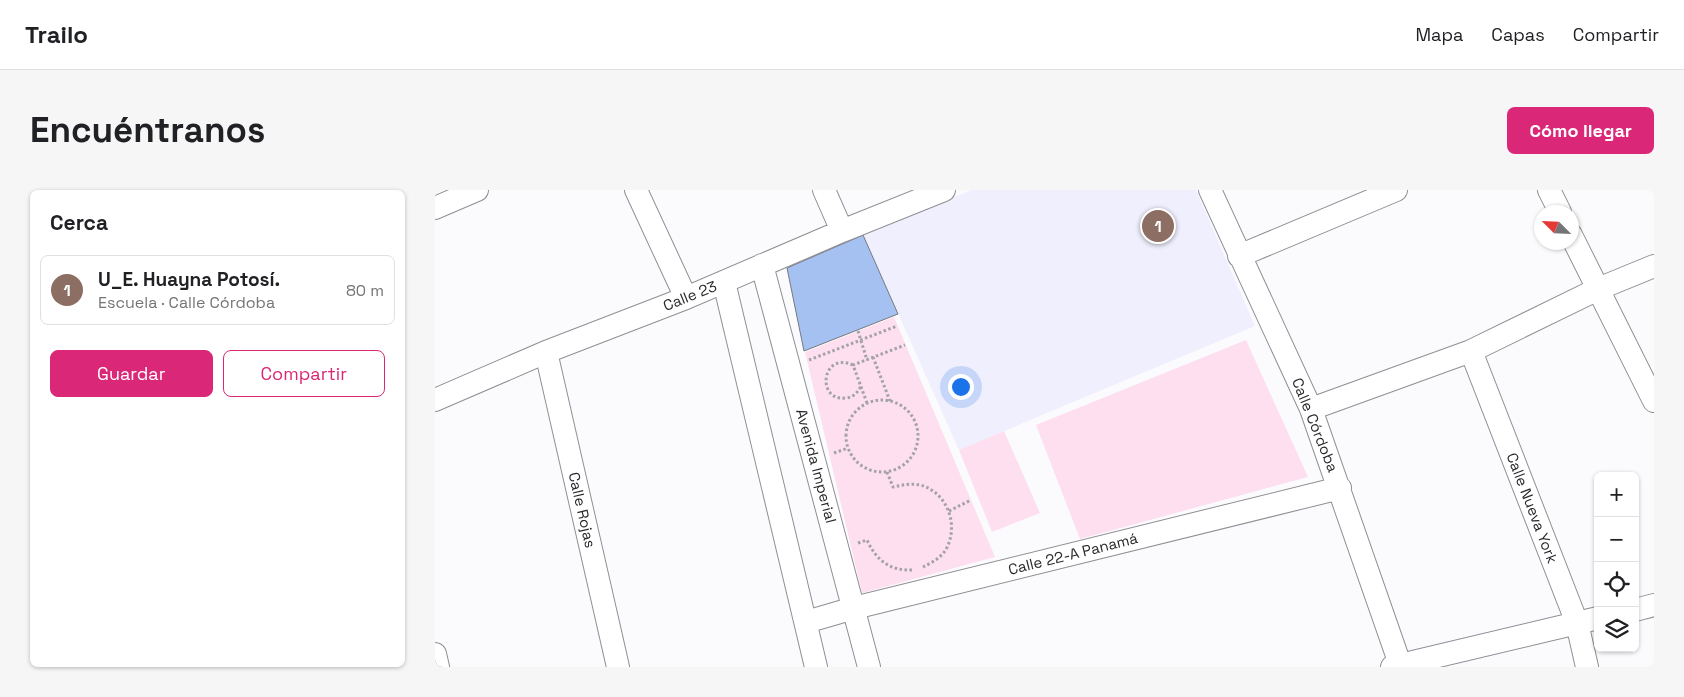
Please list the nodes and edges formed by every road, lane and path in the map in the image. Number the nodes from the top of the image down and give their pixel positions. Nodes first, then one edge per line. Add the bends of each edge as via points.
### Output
1 (477, 190) edge
2 (636, 190) edge
3 (824, 190) edge
4 (944, 190) edge
5 (1210, 190) edge
6 (1396, 190) edge
7 (1549, 190) edge
8 (1556, 205) edge
9 (435, 208) edge
10 (842, 231) junction
11 (1578, 250) edge
12 (1239, 256) junction
13 (762, 265) junction
14 (1654, 266) edge
15 (724, 282) junction
16 (1598, 289) junction
17 (686, 298) junction
18 (897, 326) dead end
19 (858, 331) dead end
20 (861, 340) junction
21 (905, 345) dead end
22 (1471, 351) junction
23 (546, 352) junction
24 (873, 357) junction
25 (867, 360) junction
26 (853, 365) junction
27 (790, 368) junction
28 (861, 385) junction
29 (435, 400) edge
30 (890, 401) junction
31 (1654, 401) edge
32 (867, 403) junction
33 (1311, 409) junction
34 (887, 472) junction
35 (1340, 488) junction
36 (971, 500) dead end
37 (949, 511) junction
38 (867, 540) dead end
39 (1654, 605) edge
40 (854, 608) junction
41 (1639, 609) edge
42 (1587, 620) edge
43 (806, 622) junction
44 (435, 654) edge
45 (1398, 666) edge
46 (438, 667) edge
47 (618, 667) edge
48 (817, 667) edge
49 (869, 667) edge
50 (1587, 667) edge

1 - 9 street
2 - 17 street
3 - 10 street
4 - 10 street, Calle 23
5 - 12 street, Calle Córdoba
6 - 12 street
7 - 8 street
10 - 13 street, Calle 23
11 - 16 street
12 - 33 street, Calle Córdoba
13 - 15 street, Calle 23
13 - 27 street, Avenida Imperial
14 - 16 street
15 - 17 street, Calle 23
15 - 43 street
16 - 22 street
16 - 31 street
17 - 23 street, Calle 23
18 - 20 path
19 - 20 path
20 - 25 path
20 - 27 path
21 - 24 path
22 - 33 street
22 - 42 street, Calle Nueva York
23 - 29 street, Calle 23
23 - 47 street, Calle Rojas
24 - 25 path
24 - 30 path
25 - 26 path
26 - 28 path
26 - 28 path via 842,362 831,368 826,378 828,390 837,397 849,398
27 - 40 street, Avenida Imperial
28 - 32 path
30 - 32 path
30 - 34 path via 909,412 915,421 918,443 910,458 897,469
32 - 34 path via 855,413 847,427 848,448 863,467 874,472
33 - 35 street, Calle Córdoba
34 - 37 path via 893,487 919,485 932,490
35 - 40 street, Calle 22-A Panamá
35 - 45 street, Calle Córdoba
36 - 37 path
37 - 38 path via 952,525 945,551 922,568 899,570 888,566 871,550
39 - 41 street
40 - 43 street, Calle 22-A Panamá
40 - 49 street, Avenida Imperial
42 - 45 street
42 - 50 street, Calle Nueva York
43 - 48 street
44 - 46 street

